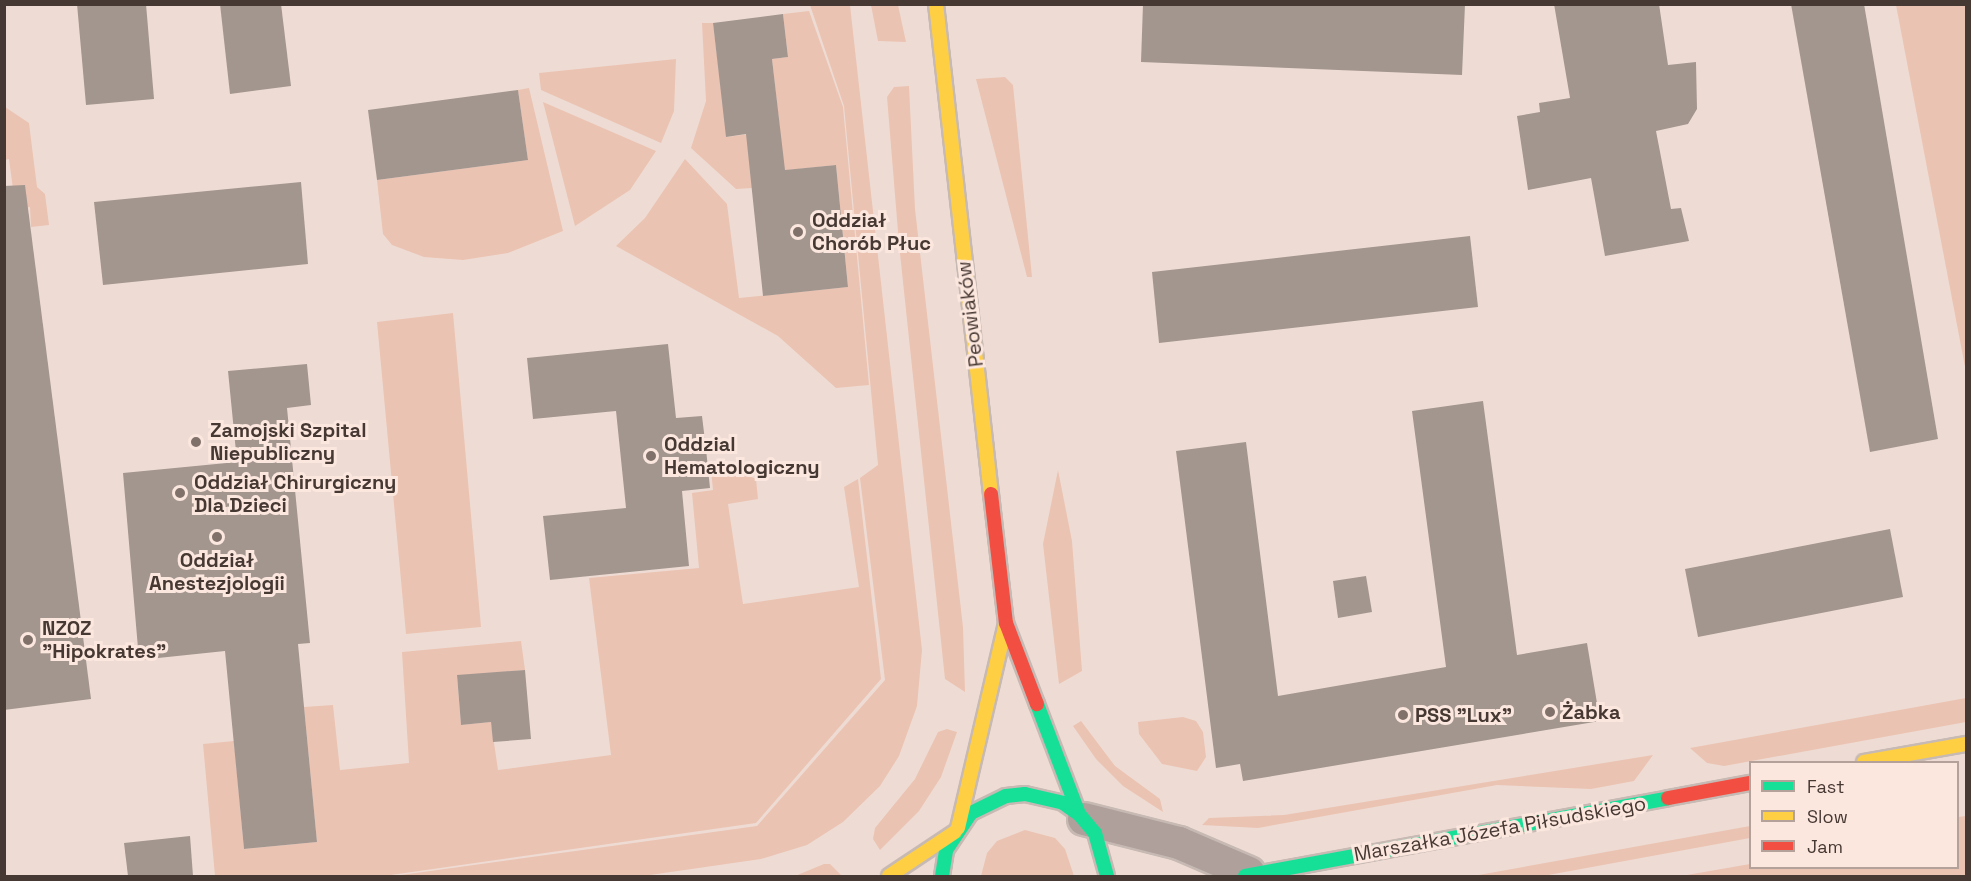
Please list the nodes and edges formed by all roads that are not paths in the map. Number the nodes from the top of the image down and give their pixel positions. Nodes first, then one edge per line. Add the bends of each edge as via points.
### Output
1 (936, 4) edge
2 (1006, 623) junction
3 (1966, 744) edge
4 (1870, 761) edge
5 (1749, 783) edge
6 (1081, 817) junction
7 (956, 830) junction
8 (1247, 875) edge
9 (889, 876) edge
10 (942, 876) edge
11 (1107, 876) edge

1 - 2 main road, Peowiaków
2 - 6 main road, Peowiaków
2 - 7 main road, Peowiaków
3 - 4 main road
5 - 8 main road, Marszałka Józefa Piłsudskiego
6 - 7 main road via 1045,796 1006,796 979,808
6 - 8 street, Marszałka Józefa Piłsudskiego via 1179,843
6 - 11 main road, Peowiaków via 1103,849
7 - 9 main road
7 - 10 main road, Peowiaków

